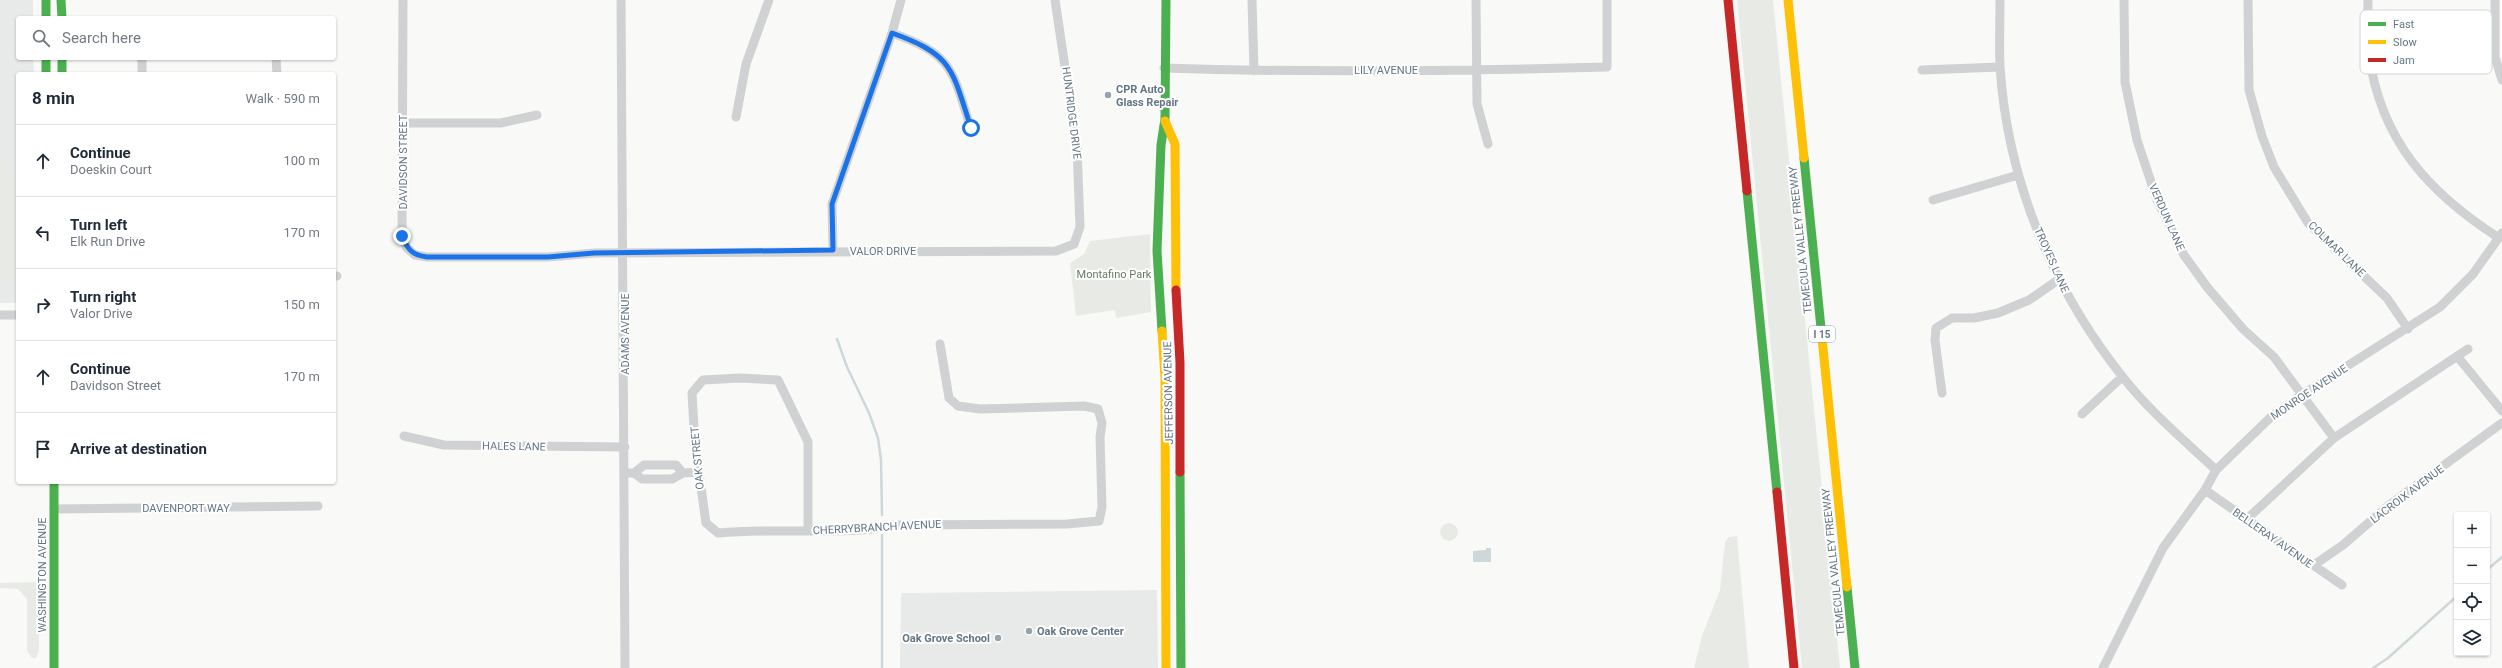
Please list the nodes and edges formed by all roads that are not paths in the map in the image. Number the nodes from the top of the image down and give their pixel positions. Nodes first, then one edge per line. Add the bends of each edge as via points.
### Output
1 (46, 0) edge
2 (61, 0) edge
3 (403, 0) edge
4 (621, 0) edge
5 (769, 0) edge
6 (901, 0) edge
7 (1055, 0) edge
8 (1166, 0) edge
9 (1252, 0) edge
10 (1476, 0) edge
11 (1606, 0) edge
12 (1728, 0) edge
13 (1788, 0) edge
14 (2000, 0) edge
15 (2124, 0) edge
16 (2248, 0) edge
17 (2368, 0) edge
18 (2495, 0) edge
19 (2368, 10) edge
20 (46, 16) edge
21 (62, 16) edge
22 (892, 33) junction
23 (46, 60) edge
24 (62, 60) edge
25 (142, 60) edge
26 (276, 60) edge
27 (2000, 67) junction
28 (1164, 68) junction
29 (1477, 70) junction
30 (1922, 70) dead end
31 (1254, 71) junction
32 (46, 72) edge
33 (62, 72) edge
34 (142, 72) edge
35 (278, 72) edge
36 (2374, 74) edge
37 (2502, 80) edge
38 (537, 115) dead end
39 (736, 117) dead end
40 (1165, 119) junction
41 (404, 123) junction
42 (971, 128) dead end
43 (1488, 144) dead end
44 (2018, 175) junction
45 (1933, 200) dead end
46 (1080, 227) joint
47 (2500, 235) edge
48 (833, 250) junction
49 (624, 253) junction
50 (2058, 280) junction
51 (0, 315) edge
52 (16, 315) edge
53 (2408, 329) junction
54 (940, 344) dead end
55 (2468, 350) dead end
56 (2458, 356) junction
57 (2122, 377) junction
58 (1165, 378) junction
59 (1942, 393) dead end
60 (2303, 394) junction
61 (2502, 411) edge
62 (2082, 414) dead end
63 (2502, 423) edge
64 (404, 436) dead end
65 (2334, 438) junction
66 (625, 447) junction
67 (661, 465) junction
68 (2216, 470) junction
69 (699, 472) junction
70 (630, 473) junction
71 (683, 473) junction
72 (661, 479) junction
73 (54, 484) edge
74 (2205, 490) junction
75 (318, 506) dead end
76 (54, 509) junction
77 (1181, 518) junction
78 (2247, 519) junction
79 (706, 523) joint
80 (808, 531) junction
81 (2314, 565) junction
82 (2342, 585) dead end
83 (54, 668) edge
84 (625, 668) edge
85 (1166, 668) edge
86 (1181, 668) edge
87 (1794, 668) edge
88 (1855, 668) edge
89 (2103, 668) edge

1 - 20 main road
2 - 21 main road
3 - 41 street, DAVIDSON STREET
4 - 49 street, ADAMS AVENUE
5 - 39 street via 746,64
6 - 22 street
7 - 46 street, HUNTRIDGE DRIVE via 1078,147
8 - 28 main road, JEFFERSON AVENUE
9 - 31 street
10 - 29 street
11 - 29 street, LILY AVENUE via 1607,67
12 - 87 main road
13 - 88 main road, TEMECULA VALLEY FREEWAY / I 15
14 - 27 street, TROYES LANE
15 - 60 street, VERDUN LANE via 2125,82 2137,140 2157,200 2184,255 2207,287 2243,329 2274,357
16 - 53 street, COLMAR LANE via 2249,90 2274,168 2308,223 2387,298
17 - 19 street
18 - 37 street via 2495,57
22 - 42 street via 916,41 935,52 953,71
22 - 48 street via 832,204
23 - 32 main road
24 - 33 main road
25 - 34 street
26 - 35 street
27 - 30 street
27 - 44 street, TROYES LANE
28 - 31 street, LILY AVENUE
28 - 40 main road, JEFFERSON AVENUE
29 - 31 street, LILY AVENUE
29 - 43 street via 1477,104
36 - 47 street via 2392,130 2412,163 2425,179 2472,220
38 - 41 street via 501,123
40 - 58 main road, JEFFERSON AVENUE via 1161,145 1157,251
40 - 77 main road, JEFFERSON AVENUE via 1175,144 1174,253 1180,363
41 - 49 street, DAVIDSON STREET via 402,236 407,248 415,256 548,257
44 - 45 street
44 - 50 street, TROYES LANE
46 - 48 street, VALOR DRIVE via 1074,244 1056,251
47 - 53 street, MONROE AVENUE via 2487,257 2458,290 2440,307
48 - 49 street, VALOR DRIVE
49 - 66 street, ADAMS AVENUE
50 - 57 street, TROYES LANE via 2091,334
50 - 59 street via 2029,300 1998,313 1974,318 1952,318 1936,328 1935,340
51 - 52 street
53 - 60 street, MONROE AVENUE
54 - 80 street, CHERRYBRANCH AVENUE via 949,398 958,406 980,409 1084,406 1098,409 1102,423 1102,507 1099,521 1075,524 891,525 877,529
55 - 56 street
56 - 61 street
56 - 65 street
57 - 62 street
57 - 68 street, TROYES LANE via 2148,406
58 - 77 main road via 1172,406 1172,505
58 - 85 main road, JEFFERSON AVENUE
60 - 65 street, VERDUN LANE
60 - 68 street, MONROE AVENUE via 2272,416
63 - 81 street, LACROIX AVENUE via 2388,506 2343,546
64 - 66 street, HALES LANE via 444,445
65 - 78 street
66 - 70 street, ADAMS AVENUE
67 - 70 street via 644,465
67 - 71 street via 676,465
67 - 72 street
68 - 74 street, MONROE AVENUE
69 - 71 street
69 - 79 street, OAK STREET
69 - 80 street, OAK STREET via 692,393 703,380 778,380 808,442
70 - 72 street via 642,479
70 - 84 street, ADAMS AVENUE
71 - 72 street via 672,479
73 - 76 main road, WASHINGTON AVENUE
74 - 78 street, BELLERAY AVENUE
74 - 89 street, MONROE AVENUE via 2163,548
75 - 76 street, DAVENPORT WAY
76 - 83 main road, WASHINGTON AVENUE
77 - 86 main road, JEFFERSON AVENUE
78 - 81 street, BELLERAY AVENUE
79 - 80 street, CHERRYBRANCH AVENUE via 718,533
81 - 82 street, BELLERAY AVENUE

